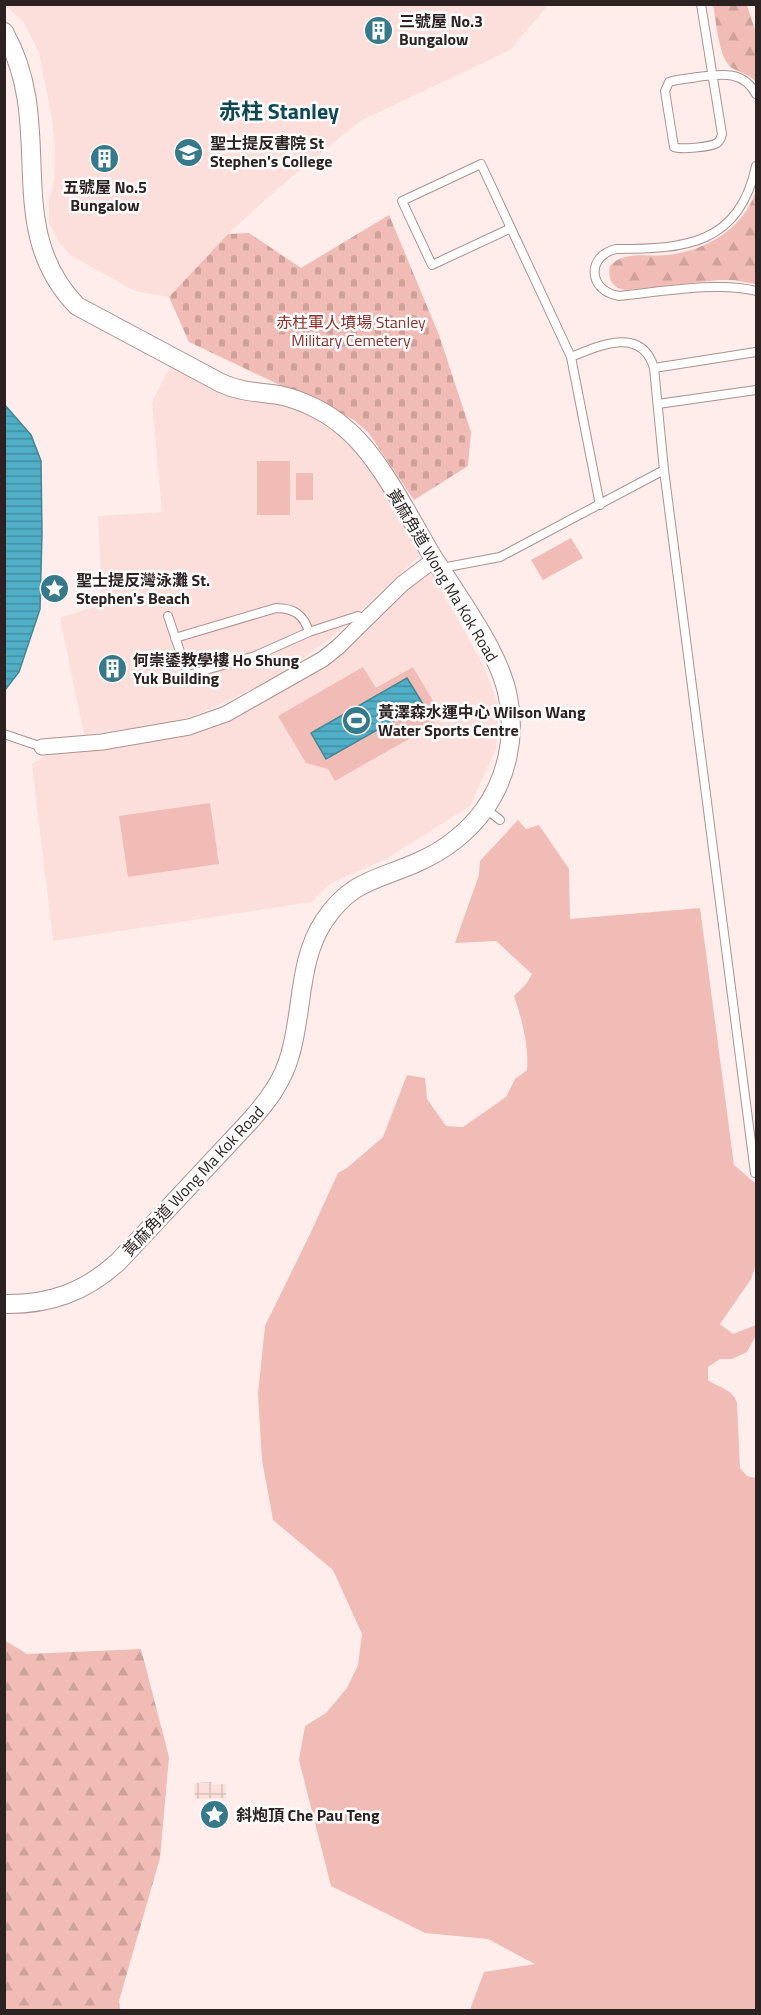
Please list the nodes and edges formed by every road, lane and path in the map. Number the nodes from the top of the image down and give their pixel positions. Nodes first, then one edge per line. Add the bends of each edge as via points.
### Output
1 (701, 4) edge
2 (4, 32) edge
3 (713, 75) junction
4 (756, 94) edge
5 (756, 166) edge
6 (15, 173) dead end
7 (511, 228) junction
8 (24, 247) dead end
9 (756, 291) edge
10 (756, 352) edge
11 (571, 357) junction
12 (654, 368) junction
13 (756, 390) edge
14 (658, 404) junction
15 (664, 470) junction
16 (600, 505) junction
17 (437, 564) junction
18 (168, 616) dead end
19 (366, 619) junction
20 (309, 632) junction
21 (175, 638) junction
22 (4, 734) edge
23 (42, 747) joint
24 (485, 808) junction
25 (501, 820) dead end
26 (755, 1173) dead end
27 (4, 1304) edge

1 - 3 lane
2 - 6 street via 16,58 22,89
3 - 3 lane via 722,134 719,141 676,149 672,144 666,84
3 - 4 lane via 740,77
5 - 9 lane via 742,205 734,217 710,235 669,248 608,251 594,269 603,291 619,296 719,287
7 - 7 lane via 432,265 402,201 481,164
7 - 11 lane
8 - 17 street, 黃麻角道 Wong Ma Kok Road via 52,286 89,313 231,387 291,398 345,427 370,454
10 - 12 lane
11 - 12 lane via 603,345 631,342 645,349
11 - 16 lane
12 - 14 lane
13 - 14 lane
14 - 15 lane
15 - 16 lane
15 - 26 lane
16 - 17 lane via 500,557
17 - 19 street via 402,584
17 - 24 street, 黃麻角道 Wong Ma Kok Road via 493,655 508,697 511,730 507,760
18 - 21 lane
19 - 20 lane via 358,616
19 - 23 street via 316,664 214,719 102,742
20 - 21 lane via 306,621 297,612 276,608
20 - 21 lane via 255,656 188,675
22 - 23 lane
24 - 25 lane
24 - 27 street, 黃麻角道 Wong Ma Kok Road via 453,842 419,862 369,880 331,912 311,947 293,1045 275,1088 249,1122 118,1262 89,1284 61,1298

